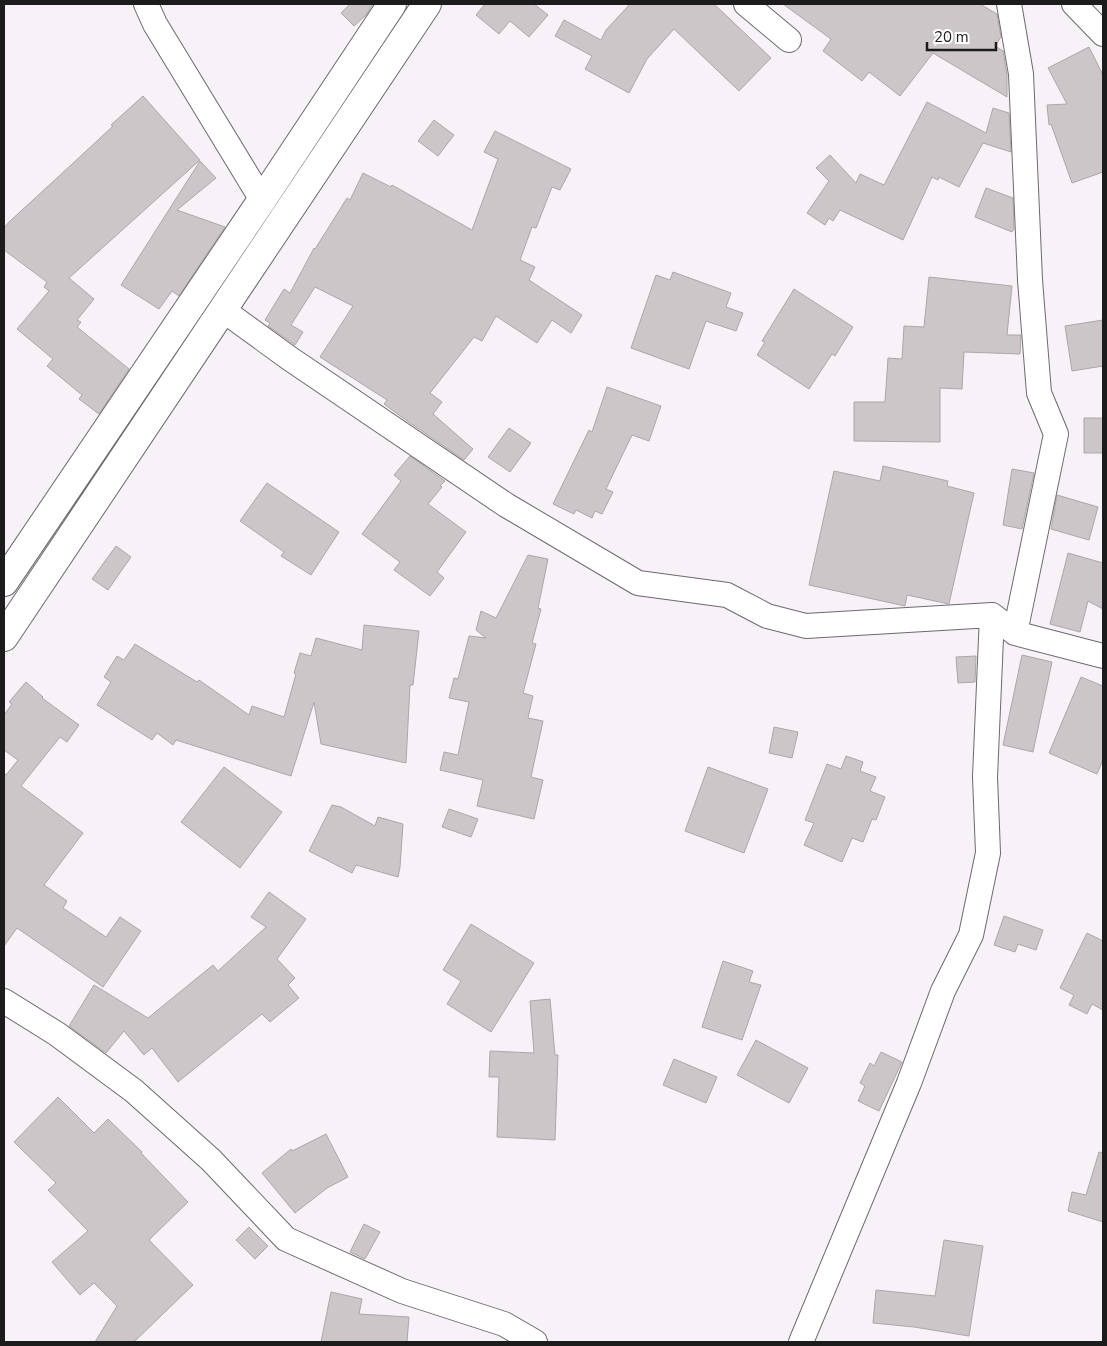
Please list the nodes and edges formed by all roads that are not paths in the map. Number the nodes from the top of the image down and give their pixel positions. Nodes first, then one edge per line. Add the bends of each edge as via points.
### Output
1 (146, 4) edge
2 (392, 4) edge
3 (428, 4) edge
4 (746, 4) edge
5 (1009, 4) edge
6 (1074, 4) edge
7 (1103, 34) edge
8 (789, 40) dead end
9 (262, 200) junction
10 (223, 310) junction
11 (4, 582) edge
12 (992, 615) junction
13 (1015, 633) junction
14 (4, 638) edge
15 (1103, 656) edge
16 (4, 1001) edge
17 (535, 1342) edge
18 (801, 1342) edge

1 - 9 street
2 - 9 street
3 - 10 street
4 - 8 street
5 - 13 street via 1022,74 1030,280 1039,393 1056,434
6 - 7 street
9 - 11 street
10 - 12 street via 506,505 638,583 727,595 767,616 806,626
10 - 14 street
12 - 13 street
12 - 18 street via 985,776 988,853 971,934 943,991 905,1092
13 - 15 street
16 - 17 street via 57,1034 134,1091 211,1160 286,1239 402,1291 504,1324

